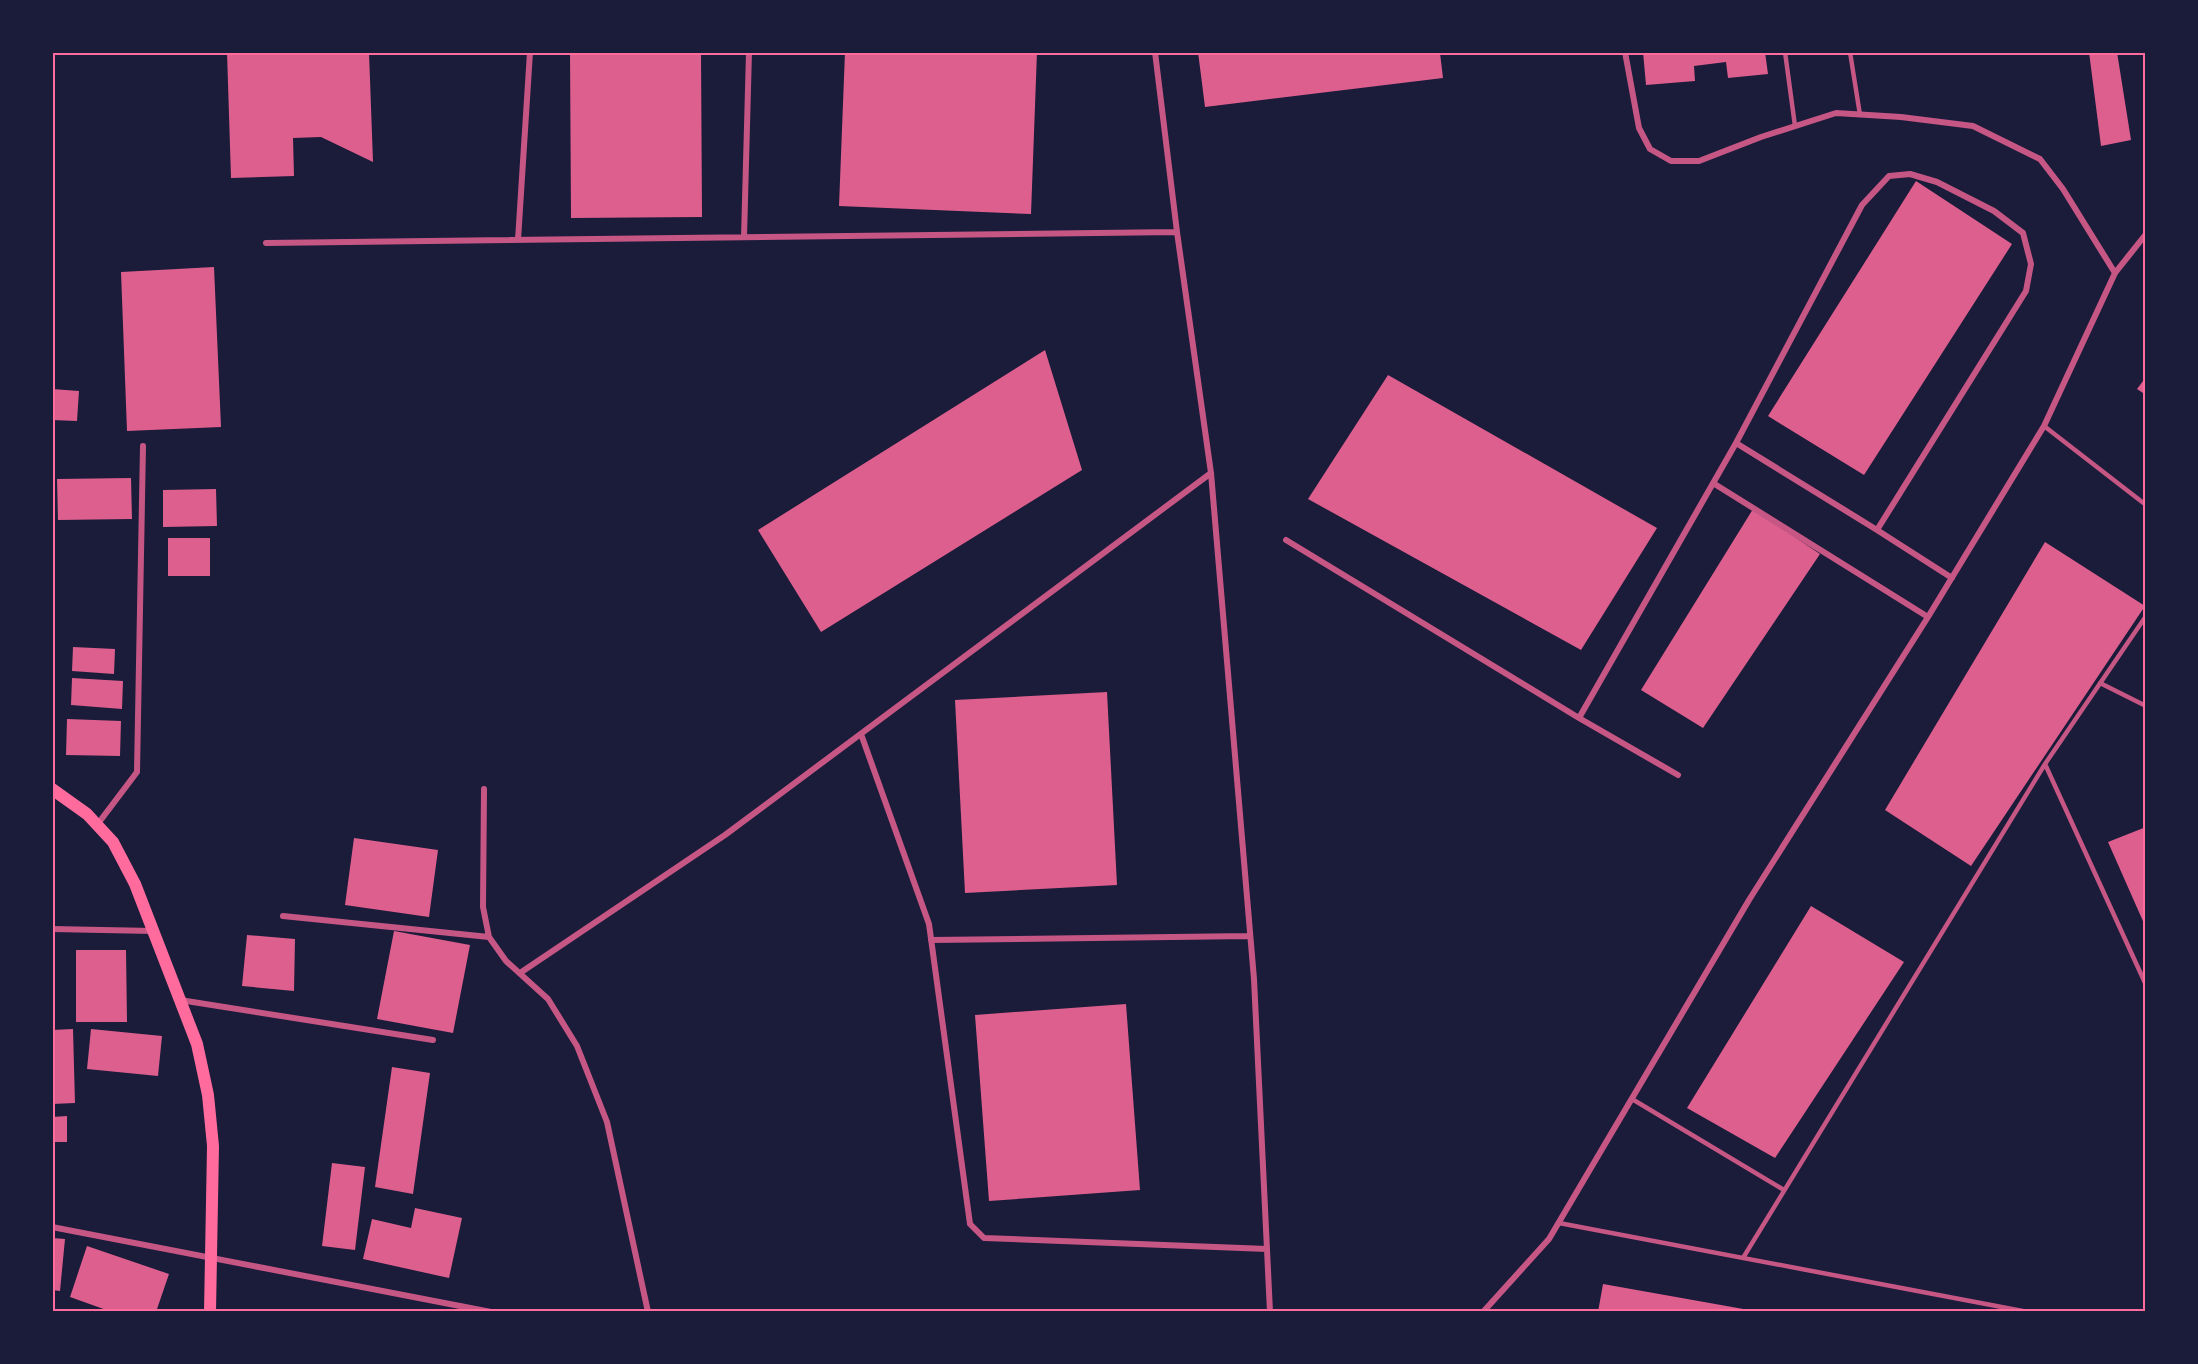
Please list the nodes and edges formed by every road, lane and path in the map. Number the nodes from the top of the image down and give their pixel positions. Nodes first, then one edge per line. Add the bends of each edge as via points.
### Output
1 (530, 52) edge
2 (749, 52) edge
3 (1155, 52) edge
4 (1625, 52) edge
5 (1785, 52) edge
6 (1850, 52) edge
7 (1860, 115) junction
8 (1795, 126) junction
9 (1177, 232) junction
10 (2145, 234) edge
11 (744, 237) junction
12 (518, 240) junction
13 (266, 243) dead end
14 (2115, 273) junction
15 (2044, 426) junction
16 (1736, 443) junction
17 (143, 446) dead end
18 (1211, 473) junction
19 (1713, 483) junction
20 (2145, 505) edge
21 (1877, 530) junction
22 (1286, 540) dead end
23 (1952, 578) junction
24 (2145, 616) edge
25 (1928, 617) junction
26 (2100, 683) junction
27 (2145, 706) edge
28 (1579, 718) junction
29 (861, 734) junction
30 (2045, 764) junction
31 (1678, 775) dead end
32 (52, 789) edge
33 (484, 789) dead end
34 (97, 825) junction
35 (283, 916) dead end
36 (52, 928) edge
37 (153, 931) junction
38 (1250, 936) junction
39 (489, 938) junction
40 (932, 939) junction
41 (520, 973) junction
42 (2145, 985) edge
43 (180, 1000) junction
44 (433, 1040) dead end
45 (1632, 1099) junction
46 (1784, 1190) junction
47 (1559, 1223) junction
48 (52, 1227) edge
49 (1267, 1249) junction
50 (211, 1257) junction
51 (1743, 1258) junction
52 (210, 1311) edge
53 (491, 1311) edge
54 (648, 1311) edge
55 (1270, 1311) edge
56 (1483, 1311) edge
57 (2028, 1311) edge

1 - 12 street
2 - 11 street
3 - 9 street
4 - 8 street via 1639,128 1650,149 1671,161 1699,161
5 - 8 lane
6 - 7 lane
7 - 8 street via 1836,113
7 - 14 street via 1973,126 2040,159
9 - 11 street
9 - 18 street
10 - 14 street
11 - 12 street
12 - 13 street
14 - 15 street
15 - 20 lane
15 - 23 street
16 - 19 street
16 - 21 street
16 - 21 street via 1862,206 1889,176 1910,174 1937,182 1994,211 2023,233 2031,264 2026,291
17 - 34 street via 137,772
18 - 29 street
18 - 38 street
19 - 25 street
19 - 28 street
21 - 23 street
22 - 28 street
23 - 25 street
24 - 26 lane
25 - 45 street via 1749,900
26 - 27 lane
26 - 30 lane
28 - 31 street
29 - 40 street
29 - 41 street via 724,836
30 - 42 lane
30 - 46 lane
32 - 34 main road
33 - 39 street via 483,907
34 - 37 main road via 113,842
35 - 39 street
36 - 37 street
37 - 43 main road
38 - 40 street
38 - 49 street
39 - 41 street
40 - 49 street via 970,1224 984,1238
41 - 54 street via 548,999 577,1046 607,1122
43 - 44 street
43 - 50 main road via 208,1095 213,1146
45 - 46 lane
45 - 47 street
46 - 51 lane
47 - 51 lane
47 - 56 street
48 - 50 street
49 - 55 street
50 - 52 main road
50 - 53 street
51 - 57 lane

